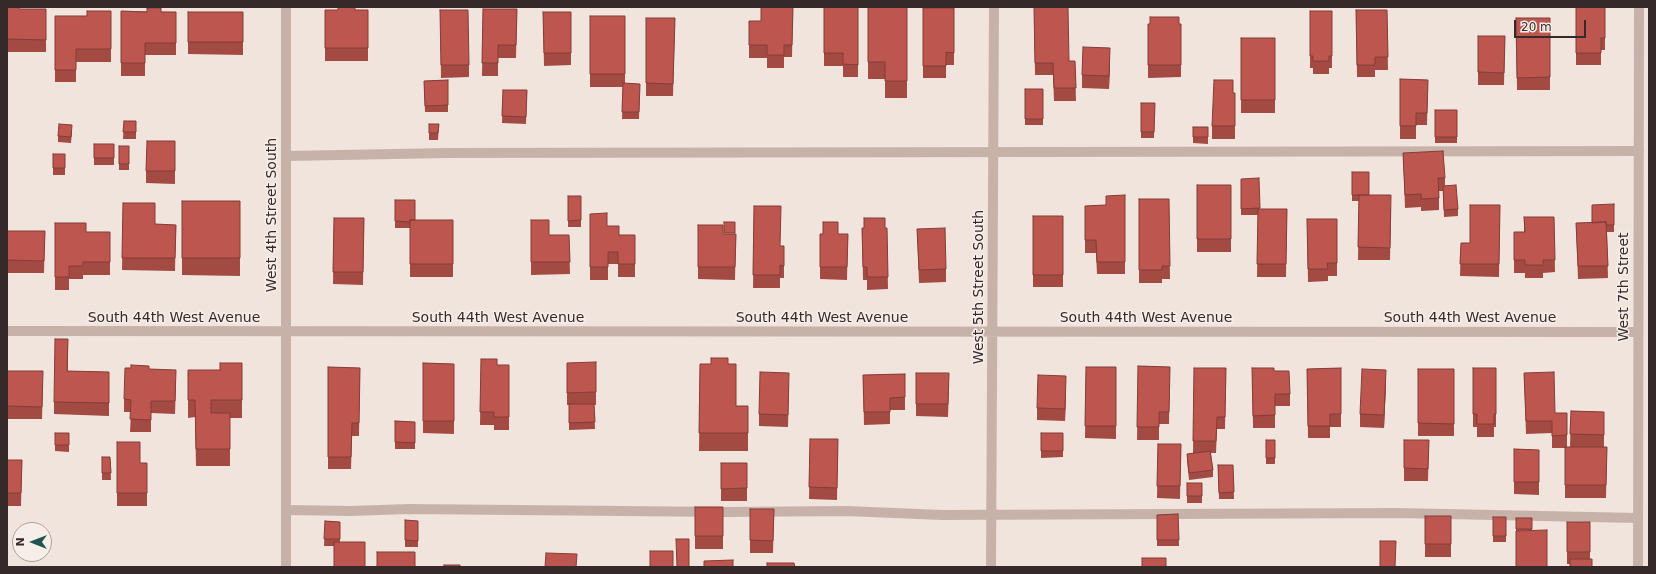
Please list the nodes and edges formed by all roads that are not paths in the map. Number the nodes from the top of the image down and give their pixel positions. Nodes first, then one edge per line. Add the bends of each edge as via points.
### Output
1 (286, 7) edge
2 (994, 7) edge
3 (1639, 7) edge
4 (1639, 151) junction
5 (994, 153) junction
6 (286, 156) junction
7 (7, 332) edge
8 (286, 332) junction
9 (993, 332) junction
10 (1638, 332) junction
11 (286, 510) junction
12 (991, 515) junction
13 (1638, 518) junction
14 (286, 567) edge
15 (991, 567) edge
16 (1638, 567) edge

1 - 6 street, West 4th Street South
2 - 5 street, West 5th Street South
3 - 4 street, West 7th Street
4 - 5 street
4 - 10 street, West 7th Street
5 - 6 street via 447,153
5 - 9 street, West 5th Street South
6 - 8 street, West 4th Street South
7 - 8 street, South 44th West Avenue
8 - 9 street, South 44th West Avenue
8 - 11 street, West 4th Street South
9 - 10 street, South 44th West Avenue
9 - 12 street, West 5th Street South
10 - 13 street, West 7th Street
11 - 12 street via 846,511
11 - 14 street, West 4th Street South
12 - 13 street via 1397,513
12 - 15 street, West 5th Street South
13 - 16 street, West 7th Street

